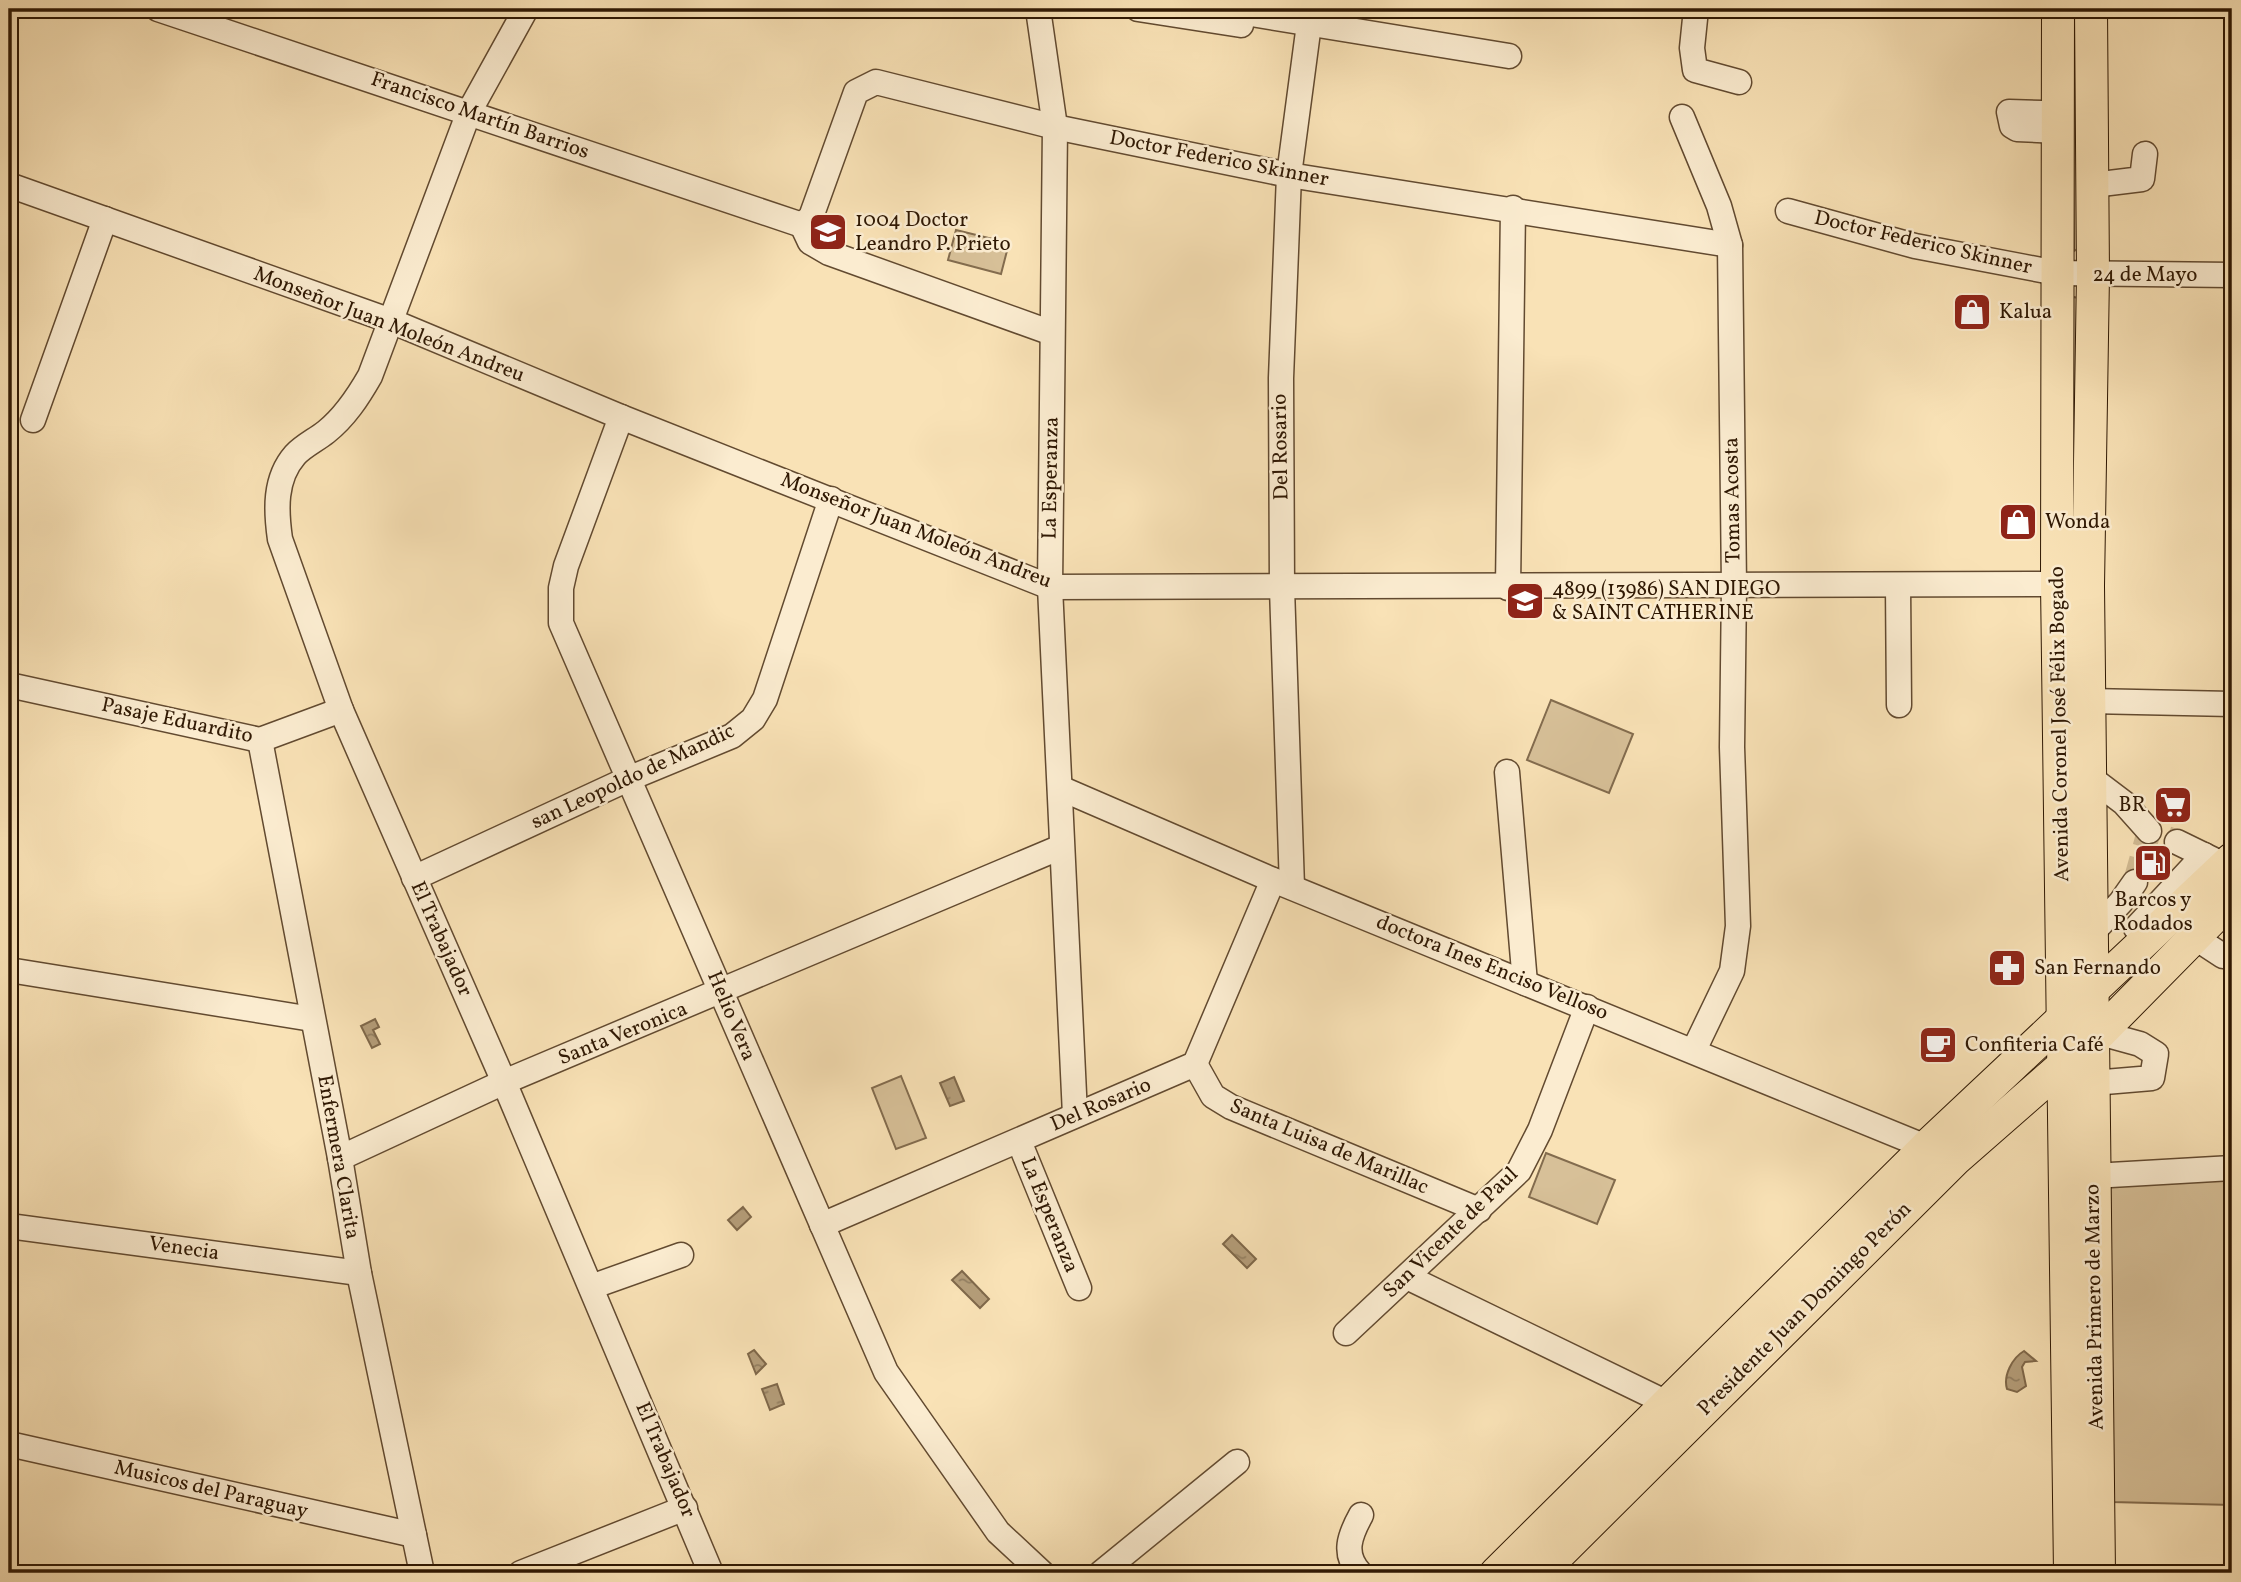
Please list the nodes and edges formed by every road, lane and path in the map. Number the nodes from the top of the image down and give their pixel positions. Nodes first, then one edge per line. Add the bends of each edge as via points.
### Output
1 (158, 9) edge
2 (526, 9) edge
3 (1038, 9) edge
4 (1138, 9) edge
5 (1221, 9) edge
6 (1696, 9) edge
7 (2058, 9) edge
8 (2091, 9) edge
9 (1308, 23) edge
10 (1509, 56) dead end
11 (1739, 82) dead end
12 (469, 112) junction
13 (1682, 117) dead end
14 (1055, 127) junction
15 (2145, 155) dead end
16 (1289, 175) junction
17 (2093, 185) junction
18 (9, 186) edge
19 (1513, 208) junction
20 (1788, 211) dead end
21 (105, 219) junction
22 (802, 225) junction
23 (1730, 245) junction
24 (2057, 273) junction
25 (2093, 275) junction
26 (2232, 275) edge
27 (391, 321) junction
28 (1052, 333) junction
29 (621, 417) junction
30 (33, 420) dead end
31 (831, 499) junction
32 (2072, 585) junction
33 (1898, 586) junction
34 (1050, 587) junction
35 (1734, 587) junction
36 (1283, 588) junction
37 (1508, 588) junction
38 (9, 685) edge
39 (2089, 701) junction
40 (2232, 704) edge
41 (1899, 705) dead end
42 (341, 710) junction
43 (260, 740) junction
44 (1507, 772) dead end
45 (2091, 778) junction
46 (628, 779) junction
47 (1060, 788) junction
48 (2149, 831) dead end
49 (2177, 842) tunnel mouth
50 (1061, 847) junction
51 (2221, 860) edge
52 (414, 878) junction
53 (1282, 883) junction
54 (2232, 899) edge
55 (2093, 932) junction
56 (2141, 935) junction
57 (2194, 937) junction
58 (2232, 954) edge
59 (9, 970) edge
60 (1525, 983) junction
61 (721, 993) junction
62 (2077, 1006) junction
63 (1587, 1007) junction
64 (312, 1019) junction
65 (2083, 1046) junction
66 (1694, 1050) junction
67 (1195, 1065) junction
68 (504, 1082) junction
69 (2092, 1083) junction
70 (1075, 1115) junction
71 (1019, 1141) junction
72 (1926, 1147) junction
73 (340, 1158) junction
74 (2232, 1168) edge
75 (2093, 1176) junction
76 (1479, 1210) junction
77 (822, 1225) junction
78 (9, 1226) edge
79 (681, 1255) dead end
80 (359, 1273) junction
81 (1407, 1277) junction
82 (591, 1287) junction
83 (1079, 1289) dead end
84 (1346, 1332) dead end
85 (1667, 1403) junction
86 (9, 1444) edge
87 (1237, 1462) dead end
88 (1593, 1476) junction
89 (1615, 1499) junction
90 (685, 1508) junction
91 (1361, 1515) dead end
92 (414, 1535) junction
93 (422, 1573) edge
94 (522, 1573) edge
95 (710, 1573) edge
96 (1042, 1573) edge
97 (1101, 1573) edge
98 (1360, 1573) edge
99 (1496, 1573) edge
100 (1540, 1573) edge
101 (2070, 1573) edge
102 (2099, 1573) edge

1 - 12 street, Francisco Martín Barrios
2 - 12 street, El Trabajador
3 - 14 street, La Esperanza
4 - 9 street
5 - 9 street
6 - 11 street via 1695,70
7 - 24 main road, Avenida Coronel José Félix Bogado via 2050,122
8 - 17 main road, Avenida Coronel José Félix Bogado
9 - 10 street
9 - 16 street, Del Rosario
12 - 22 street, Francisco Martín Barrios
12 - 27 street, El Trabajador
13 - 23 street, Tomas Acosta
14 - 16 street, Doctor Federico Skinner
14 - 22 street, Doctor Federico Skinner via 876,82 856,92 811,217
14 - 28 street, La Esperanza
15 - 17 street via 2142,179
16 - 19 street, Doctor Federico Skinner
16 - 36 street, Del Rosario via 1281,378
17 - 25 main road, Avenida Coronel José Félix Bogado
18 - 21 street, Monseñor Juan Moleón Andreu
19 - 23 street, Doctor Federico Skinner
19 - 37 street
20 - 24 street, Doctor Federico Skinner via 1915,246
21 - 27 street, Monseñor Juan Moleón Andreu
21 - 30 street
22 - 28 street via 810,242 829,253
23 - 35 street, Tomas Acosta
24 - 25 street, 24 de Mayo
24 - 32 main road, Avenida Coronel José Félix Bogado
25 - 26 street, 24 de Mayo
25 - 32 main road, Avenida Coronel José Félix Bogado
27 - 29 street, Monseñor Juan Moleón Andreu
27 - 42 street, El Trabajador via 356,400 328,430 295,455 280,482 276,513 280,539
28 - 34 street, La Esperanza
29 - 31 street, Monseñor Juan Moleón Andreu
29 - 46 street, Helio Vera via 566,566 561,623
31 - 34 street, Monseñor Juan Moleón Andreu
31 - 46 street, san Leopoldo de Mandic via 765,699 753,719 732,736
32 - 33 street, Monseñor Juan Moleón Andreu
32 - 39 main road, Avenida Coronel José Félix Bogado
32 - 62 main road, Avenida Coronel José Félix Bogado
33 - 35 street, Monseñor Juan Moleón Andreu
33 - 41 street
34 - 36 street, Monseñor Juan Moleón Andreu
34 - 47 street, La Esperanza
35 - 37 street, Monseñor Juan Moleón Andreu
35 - 66 street, Tomas Acosta via 1732,747 1738,926 1732,971
36 - 37 street, Monseñor Juan Moleón Andreu
36 - 53 street, Del Rosario
38 - 43 street, Pasaje Eduardito
39 - 40 street
39 - 45 main road, Avenida Coronel José Félix Bogado
42 - 43 street, Pasaje Eduardito
42 - 52 street, El Trabajador
43 - 64 street, Enfermera Clarita
44 - 60 street
45 - 48 street via 2124,803
45 - 55 main road, Avenida Coronel José Félix Bogado
46 - 52 street, san Leopoldo de Mandic
46 - 61 street, Helio Vera
47 - 50 street, La Esperanza
47 - 53 street, doctora Ines Enciso Velloso
49 - 51 street
50 - 61 street, Santa Veronica
50 - 70 street, La Esperanza
51 - 56 main road, Presidente Juan Domingo Perón
52 - 68 street, El Trabajador
53 - 60 street, doctora Ines Enciso Velloso
53 - 67 street, Del Rosario
54 - 57 main road, Presidente Juan Domingo Perón
55 - 56 street via 2128,892
55 - 62 main road, Avenida Coronel José Félix Bogado
56 - 62 main road, Presidente Juan Domingo Perón
57 - 58 street via 2223,956
57 - 65 main road, Presidente Juan Domingo Perón
59 - 64 street
60 - 63 street, doctora Ines Enciso Velloso
61 - 68 street, Santa Veronica
61 - 77 street, Helio Vera
62 - 65 main road, Avenida Coronel José Félix Bogado
62 - 72 main road, Presidente Juan Domingo Perón
63 - 66 street, doctora Ines Enciso Velloso
63 - 76 street, San Vicente de Paul via 1531,1152 1519,1171
64 - 73 street, Enfermera Clarita
65 - 69 main road, Avenida Primero de Marzo
65 - 69 street via 2140,1044 2156,1054 2152,1078
65 - 89 main road, Presidente Juan Domingo Perón via 1956,1159
65 - 101 main road, Avenida Primero de Marzo
66 - 72 street, doctora Ines Enciso Velloso
67 - 70 street, Del Rosario
67 - 76 street, Santa Luisa de Marillac via 1213,1096 1231,1107
68 - 73 street, Santa Veronica
68 - 82 street, El Trabajador
69 - 75 main road, Avenida Primero de Marzo
70 - 71 street, Del Rosario
71 - 77 street, Del Rosario
71 - 83 street, La Esperanza
72 - 85 main road, Presidente Juan Domingo Perón
73 - 80 street, Enfermera Clarita
74 - 75 street
75 - 102 main road, Avenida Primero de Marzo
76 - 81 street, San Vicente de Paul
77 - 96 street, Helio Vera via 886,1372 998,1532
78 - 80 street, Venecia
79 - 82 street
80 - 92 street, Enfermera Clarita
81 - 84 street, San Vicente de Paul
81 - 85 street
82 - 90 street, El Trabajador
85 - 88 main road, Presidente Juan Domingo Perón
86 - 92 street, Musicos del Paraguay
87 - 97 street
88 - 89 main road
88 - 99 main road, Presidente Juan Domingo Perón
89 - 100 main road, Presidente Juan Domingo Perón
90 - 94 street
90 - 95 street, El Trabajador
91 - 98 street via 1348,1540 1352,1565
92 - 93 street, Enfermera Clarita

